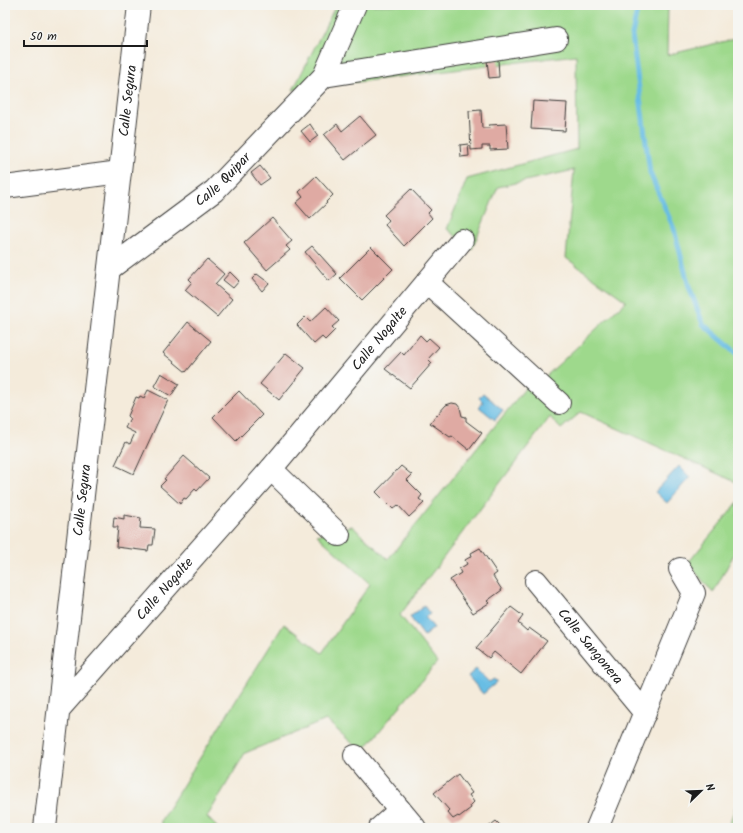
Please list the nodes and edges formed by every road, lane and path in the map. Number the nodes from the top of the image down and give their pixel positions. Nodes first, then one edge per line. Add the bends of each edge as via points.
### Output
1 (140, 5) edge
2 (355, 5) edge
3 (556, 39) dead end
4 (324, 76) junction
5 (120, 172) junction
6 (5, 187) edge
7 (462, 240) dead end
8 (109, 269) junction
9 (427, 282) junction
10 (559, 403) dead end
11 (272, 469) junction
12 (339, 535) dead end
13 (680, 569) dead end
14 (536, 581) dead end
15 (59, 709) junction
16 (645, 713) junction
17 (355, 756) dead end
18 (400, 810) junction
19 (45, 828) edge
20 (380, 828) edge
21 (415, 828) edge
22 (597, 828) edge

1 - 5 street, Calle Segura
2 - 4 street, Calle Quipar
3 - 4 street
4 - 8 street, Calle Quipar via 214,191
5 - 6 street
5 - 8 street, Calle Segura
7 - 9 street, Calle Nogalte
8 - 15 street, Calle Segura
9 - 10 street
9 - 11 street, Calle Nogalte
11 - 12 street
11 - 15 street, Calle Nogalte
13 - 16 street via 694,593
14 - 16 street, Calle Sangonera
15 - 19 street, Calle Segura
16 - 22 street
17 - 18 street
18 - 20 street
18 - 21 street

